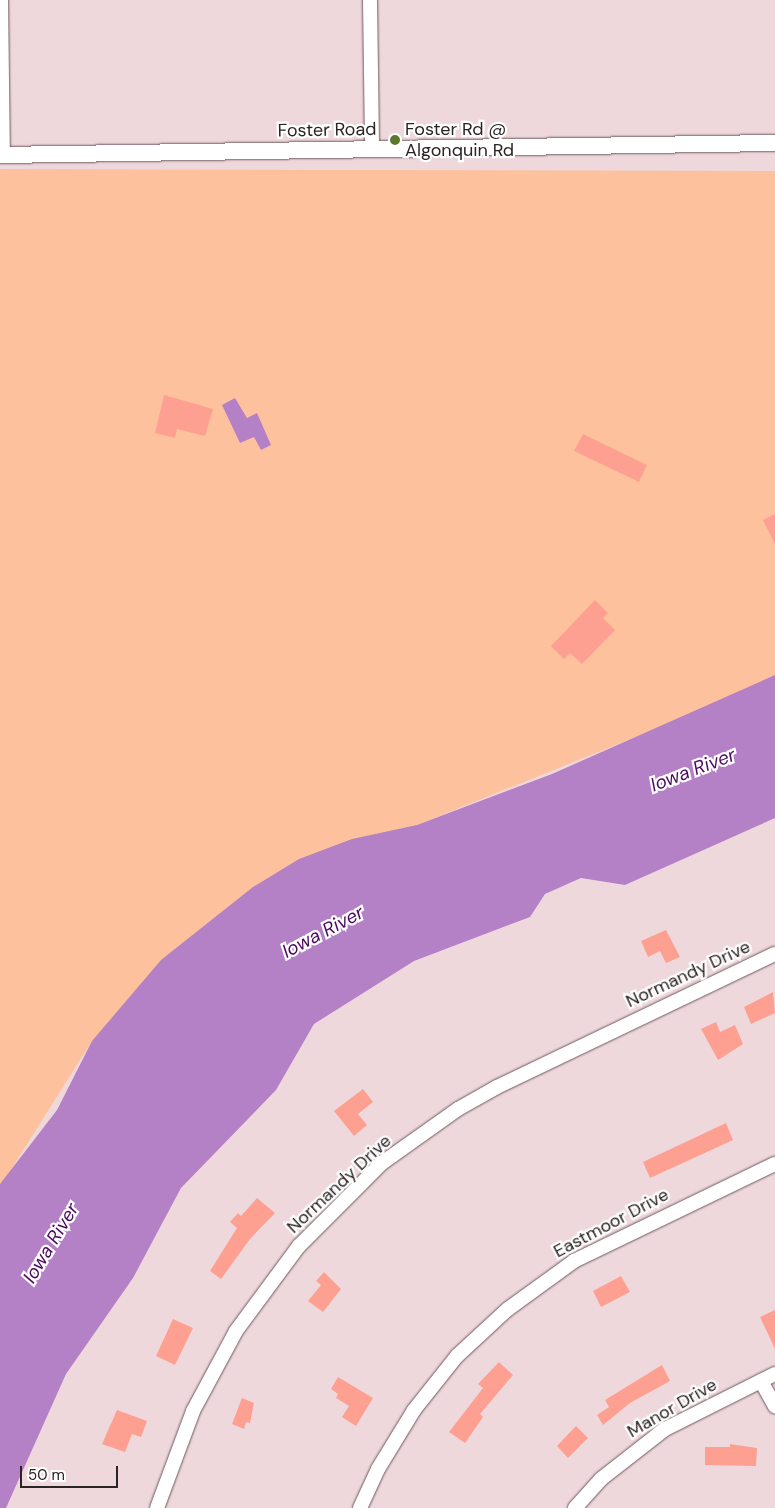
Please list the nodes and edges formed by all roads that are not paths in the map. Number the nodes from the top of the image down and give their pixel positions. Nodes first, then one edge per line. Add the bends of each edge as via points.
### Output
1 (1, 0) edge
2 (370, 0) edge
3 (775, 143) edge
4 (372, 150) junction
5 (2, 155) edge
6 (775, 954) edge
7 (775, 1164) edge
8 (775, 1374) edge
9 (761, 1381) junction
10 (775, 1406) edge
11 (158, 1508) edge
12 (360, 1508) edge
13 (576, 1508) edge

1 - 5 street
2 - 4 street
3 - 4 street, Foster Road
4 - 5 street, Foster Road
6 - 11 street, Normandy Drive via 497,1087 458,1109 382,1163 299,1246 236,1331 193,1411
7 - 12 street, Eastmoor Drive via 574,1261 508,1308 457,1356 419,1403 390,1446
8 - 9 street, Manor Drive
9 - 10 street
9 - 13 street, Manor Drive via 665,1429 601,1479

